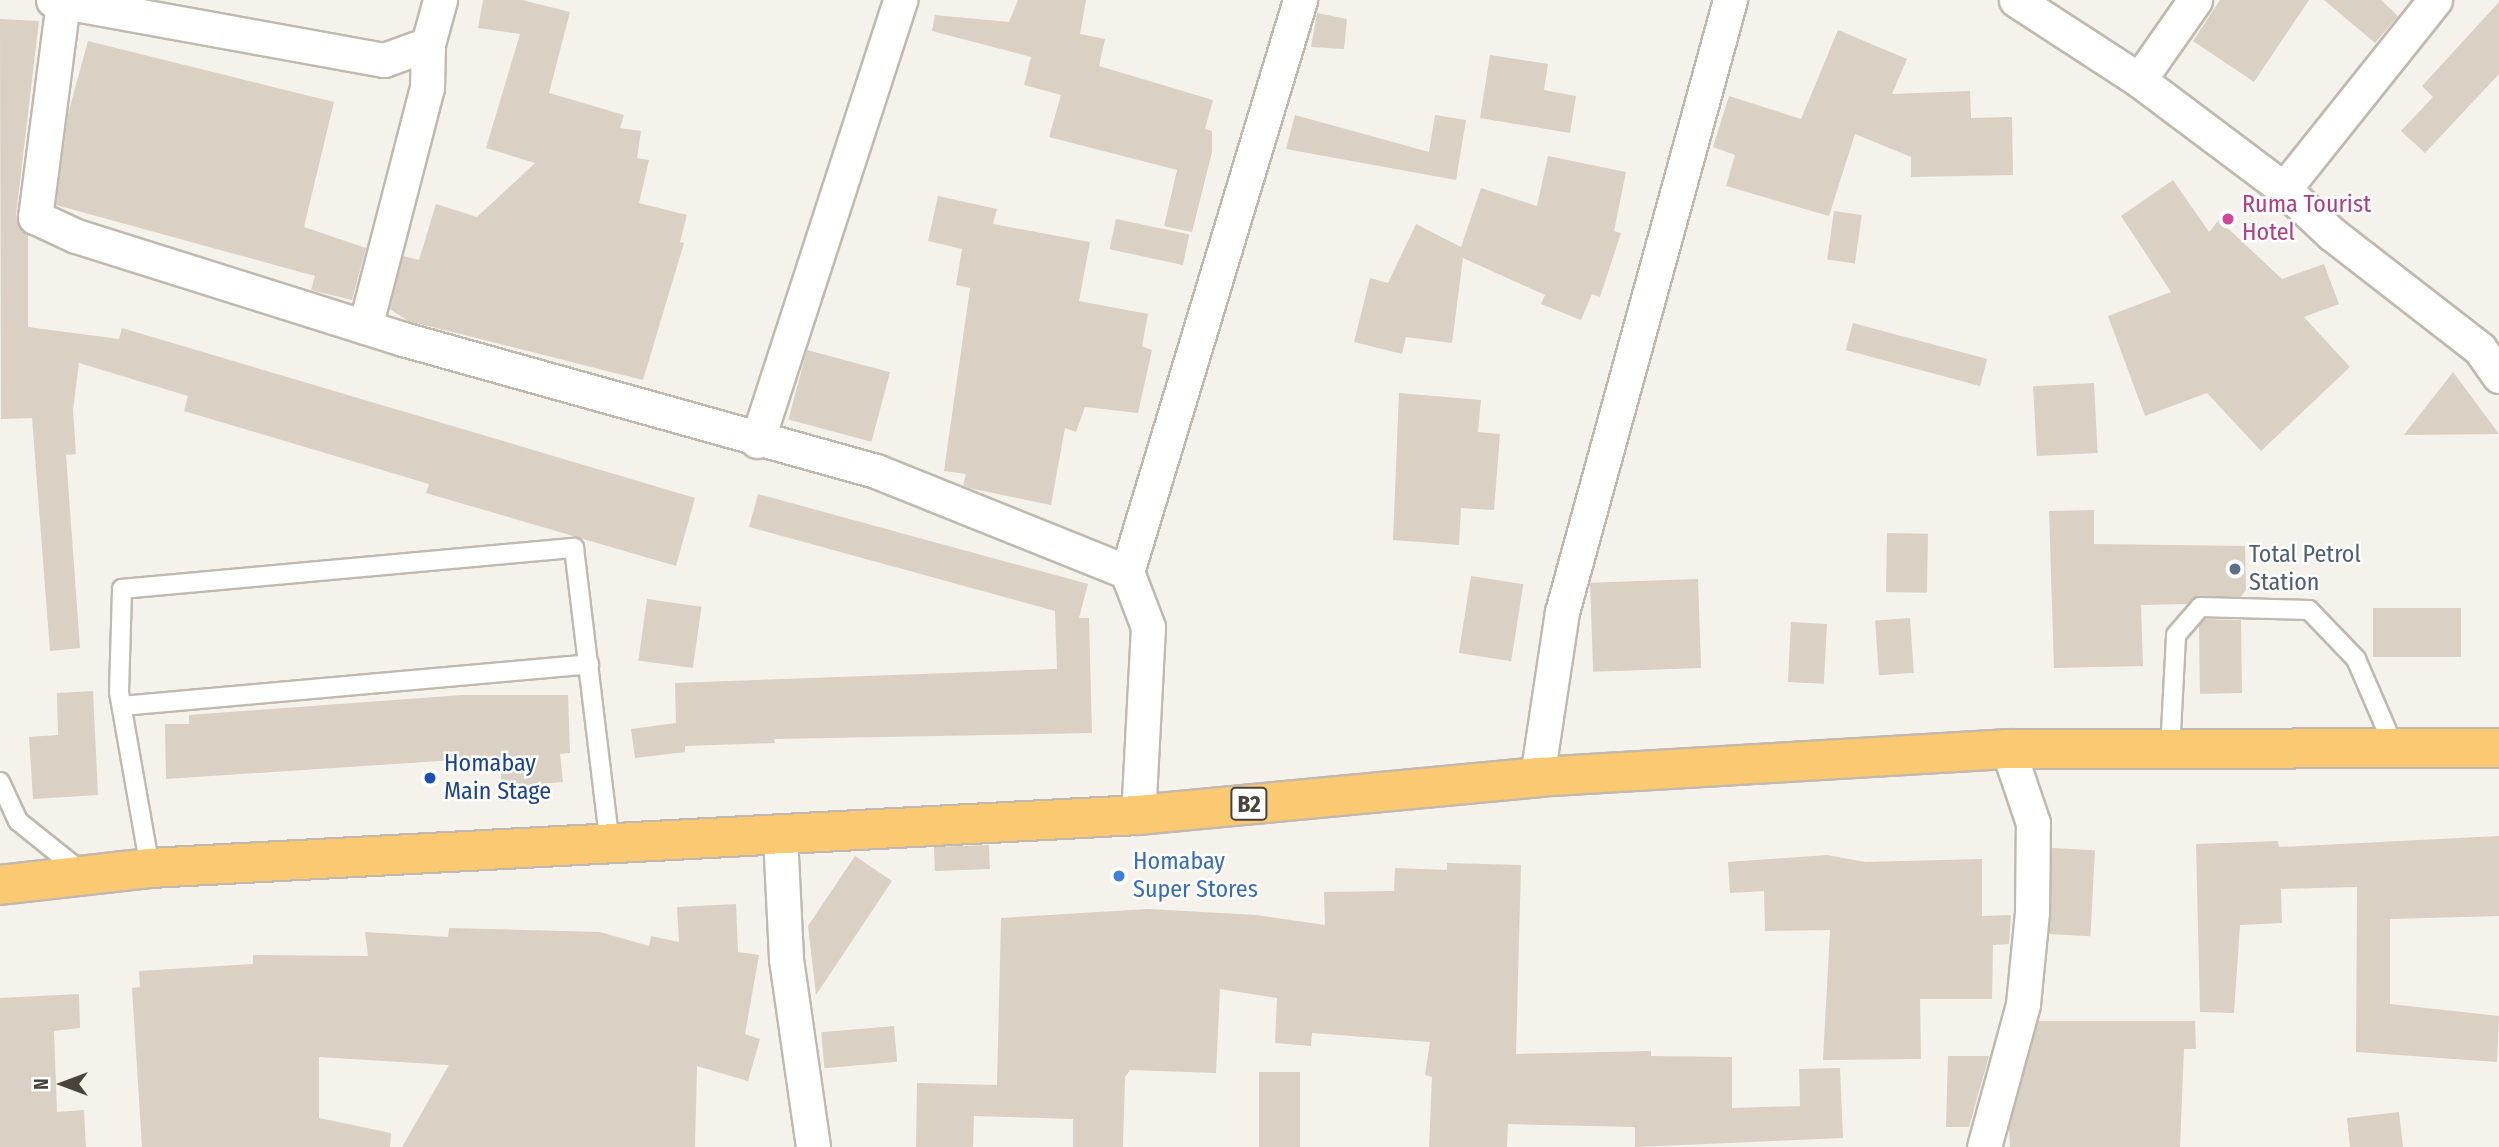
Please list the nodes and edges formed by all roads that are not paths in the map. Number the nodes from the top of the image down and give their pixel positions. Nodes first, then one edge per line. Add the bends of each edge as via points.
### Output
1 (440, 0) edge
2 (900, 0) edge
3 (1300, 0) edge
4 (1730, 0) edge
5 (2016, 0) edge
6 (2195, 0) edge
7 (2435, 0) edge
8 (58, 1) edge
9 (428, 44) junction
10 (2139, 80) junction
11 (2284, 190) junction
12 (365, 327) junction
13 (2489, 342) edge
14 (2499, 376) edge
15 (757, 441) junction
16 (1127, 572) junction
17 (589, 664) junction
18 (122, 706) junction
19 (2499, 748) edge
20 (2008, 749) junction
21 (2395, 749) junction
22 (2170, 751) junction
23 (1536, 777) junction
24 (0, 782) edge
25 (1138, 815) junction
26 (780, 835) junction
27 (610, 847) junction
28 (150, 868) junction
29 (84, 873) junction
30 (0, 885) edge
31 (813, 1147) edge
32 (1984, 1147) edge

1 - 9 street
2 - 15 street
3 - 16 street
4 - 23 street via 1562,612
5 - 10 street
6 - 10 street
7 - 11 street
8 - 9 street via 384,60
8 - 12 street via 35,217 76,236
9 - 12 street via 427,88
10 - 11 street
11 - 13 street via 2332,234
12 - 15 street
13 - 14 street
15 - 16 street via 876,471
16 - 25 street via 1148,627
17 - 18 lane
17 - 18 lane via 575,548 561,549 122,589
17 - 27 lane
18 - 28 lane
19 - 21 highway, B2
20 - 22 highway, B2
20 - 23 highway, B2
20 - 32 street via 2033,823 2032,912 2023,1004
21 - 22 highway, B2
21 - 22 lane via 2356,659 2309,610 2200,607 2176,635
23 - 25 highway, B2
24 - 29 lane via 18,821
25 - 26 highway, B2
26 - 27 highway, B2
26 - 31 street via 786,959
27 - 28 highway, B2
28 - 29 highway, B2
29 - 30 highway, B2

